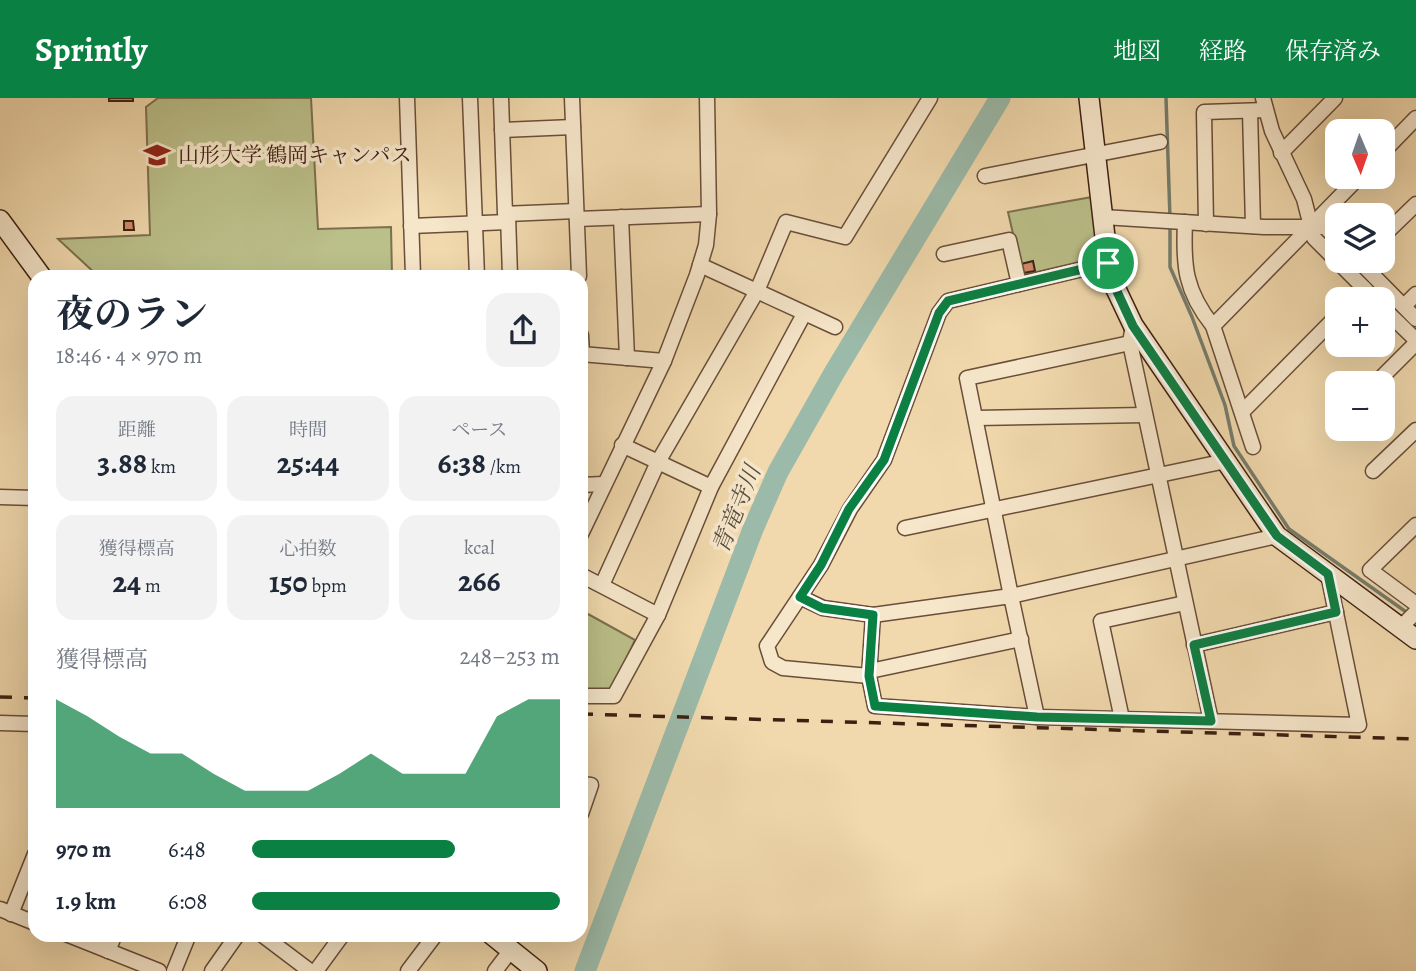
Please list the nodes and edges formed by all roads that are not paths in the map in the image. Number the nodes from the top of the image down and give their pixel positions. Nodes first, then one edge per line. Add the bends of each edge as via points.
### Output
1 (407, 98) edge
2 (470, 98) edge
3 (501, 98) edge
4 (572, 98) edge
5 (707, 98) edge
6 (930, 98) edge
7 (1089, 98) edge
8 (1335, 98) edge
9 (1264, 104) edge
10 (1250, 111) junction
11 (1416, 118) edge
12 (573, 127) junction
13 (502, 130) junction
14 (1395, 140) edge
15 (1160, 142) dead end
16 (1095, 153) junction
17 (1281, 153) junction
18 (985, 176) dead end
19 (1348, 189) edge
20 (1416, 204) edge
21 (709, 214) junction
22 (576, 215) junction
23 (621, 217) junction
24 (1103, 217) junction
25 (508, 218) junction
26 (0, 220) edge
27 (1185, 222) junction
28 (475, 223) junction
29 (1206, 224) junction
30 (1395, 224) edge
31 (411, 226) junction
32 (1253, 226) junction
33 (1325, 227) edge
34 (1311, 228) junction
35 (944, 254) dead end
36 (1108, 263) junction
37 (700, 265) junction
38 (37, 270) edge
39 (413, 270) edge
40 (477, 270) edge
41 (510, 270) edge
42 (579, 270) edge
43 (1371, 273) edge
44 (1019, 284) junction
45 (1353, 287) edge
46 (757, 291) junction
47 (1416, 294) edge
48 (1404, 306) junction
49 (804, 314) junction
50 (1416, 319) edge
51 (1395, 320) edge
52 (1213, 326) junction
53 (835, 327) dead end
54 (1325, 328) edge
55 (1131, 334) junction
56 (1416, 342) edge
57 (588, 355) edge
58 (627, 358) junction
59 (664, 361) junction
60 (1388, 371) edge
61 (1242, 412) junction
62 (1145, 415) junction
63 (976, 418) junction
64 (1416, 430) edge
65 (622, 445) junction
66 (1253, 447) dead end
67 (1226, 461) junction
68 (658, 462) junction
69 (1373, 471) dead end
70 (1158, 476) junction
71 (603, 484) junction
72 (588, 485) edge
73 (711, 487) junction
74 (0, 498) edge
75 (28, 498) edge
76 (995, 510) junction
77 (588, 518) edge
78 (1416, 525) edge
79 (905, 528) dead end
80 (1277, 536) junction
81 (1175, 558) junction
82 (1328, 574) junction
83 (588, 578) edge
84 (602, 585) junction
85 (1011, 596) junction
86 (800, 597) junction
87 (1185, 603) junction
88 (1416, 604) edge
89 (1336, 612) junction
90 (1416, 612) edge
91 (658, 615) junction
92 (873, 615) junction
93 (1412, 638) edge
94 (1021, 639) junction
95 (1194, 645) junction
96 (869, 673) junction
97 (588, 696) edge
98 (1037, 717) junction
99 (1122, 719) junction
100 (1211, 721) junction
101 (0, 723) edge
102 (28, 724) edge
103 (28, 868) edge
104 (6, 911) edge
105 (28, 920) edge
106 (86, 942) edge
107 (112, 942) edge
108 (186, 942) edge
109 (232, 942) edge
110 (272, 942) edge
111 (337, 942) edge
112 (430, 942) edge
113 (500, 942) edge
114 (510, 950) junction
115 (108, 951) junction
116 (125, 965) edge
117 (159, 971) edge
118 (174, 971) edge
119 (212, 971) edge
120 (310, 971) edge
121 (316, 971) edge
122 (408, 971) edge
123 (495, 971) edge
124 (537, 971) edge

1 - 31 street
2 - 28 street
3 - 13 street
4 - 12 street
5 - 21 street
6 - 46 street via 845,237 786,222
7 - 16 street
8 - 17 street
9 - 10 street
9 - 17 street
10 - 29 street via 1204,112
10 - 32 street
11 - 14 street
12 - 13 street
12 - 22 street
13 - 25 street
15 - 16 street
16 - 18 street
16 - 24 street
17 - 34 street via 1304,199
19 - 34 street
20 - 30 street
21 - 23 street
21 - 37 street
22 - 23 street
22 - 25 street
22 - 42 street
23 - 58 street
24 - 27 street
24 - 36 street
25 - 28 street
25 - 41 street
26 - 38 street
27 - 29 street
27 - 52 street via 1185,275
28 - 31 street
28 - 40 street
29 - 32 street
31 - 39 street
32 - 34 street
33 - 34 street
34 - 45 street
34 - 52 street
35 - 44 street via 1009,240
36 - 44 street
36 - 55 street
37 - 46 street
37 - 59 street
43 - 48 street
44 - 86 street via 948,301 939,313 884,460 849,509
46 - 49 street
46 - 68 street
47 - 48 street
48 - 50 street
49 - 53 street
49 - 73 street
51 - 56 street
52 - 61 street
54 - 61 street
55 - 62 street
55 - 63 street via 967,378
55 - 67 street
56 - 60 street
57 - 58 street
58 - 59 street
59 - 65 street
61 - 66 street
62 - 63 street
62 - 70 street
63 - 76 street
64 - 69 street
65 - 68 street
65 - 71 street
67 - 70 street
67 - 80 street
68 - 73 street
68 - 84 street
70 - 76 street
70 - 81 street
71 - 72 street
71 - 77 street
73 - 91 street
74 - 75 street
76 - 79 street
76 - 85 street
78 - 88 street via 1370,570
80 - 81 street
80 - 82 street
81 - 85 street
81 - 87 street
82 - 89 street
82 - 93 street
83 - 84 street
84 - 91 street
85 - 92 street
85 - 94 street
86 - 92 street via 822,608
86 - 96 street via 767,646 772,662 783,668
87 - 95 street
87 - 99 street via 1101,621
89 - 95 street
89 - 100 street via 1359,724
90 - 93 street
91 - 97 street via 614,696
92 - 96 street
94 - 96 street
94 - 98 street
95 - 100 street
96 - 98 street via 875,706
98 - 99 street
99 - 100 street
101 - 102 street
103 - 104 street
104 - 105 street
106 - 115 street
107 - 115 street
108 - 118 street
109 - 119 street
110 - 120 street
111 - 121 street
112 - 122 street
113 - 114 street
114 - 123 street
114 - 124 street
115 - 116 street
116 - 117 street

